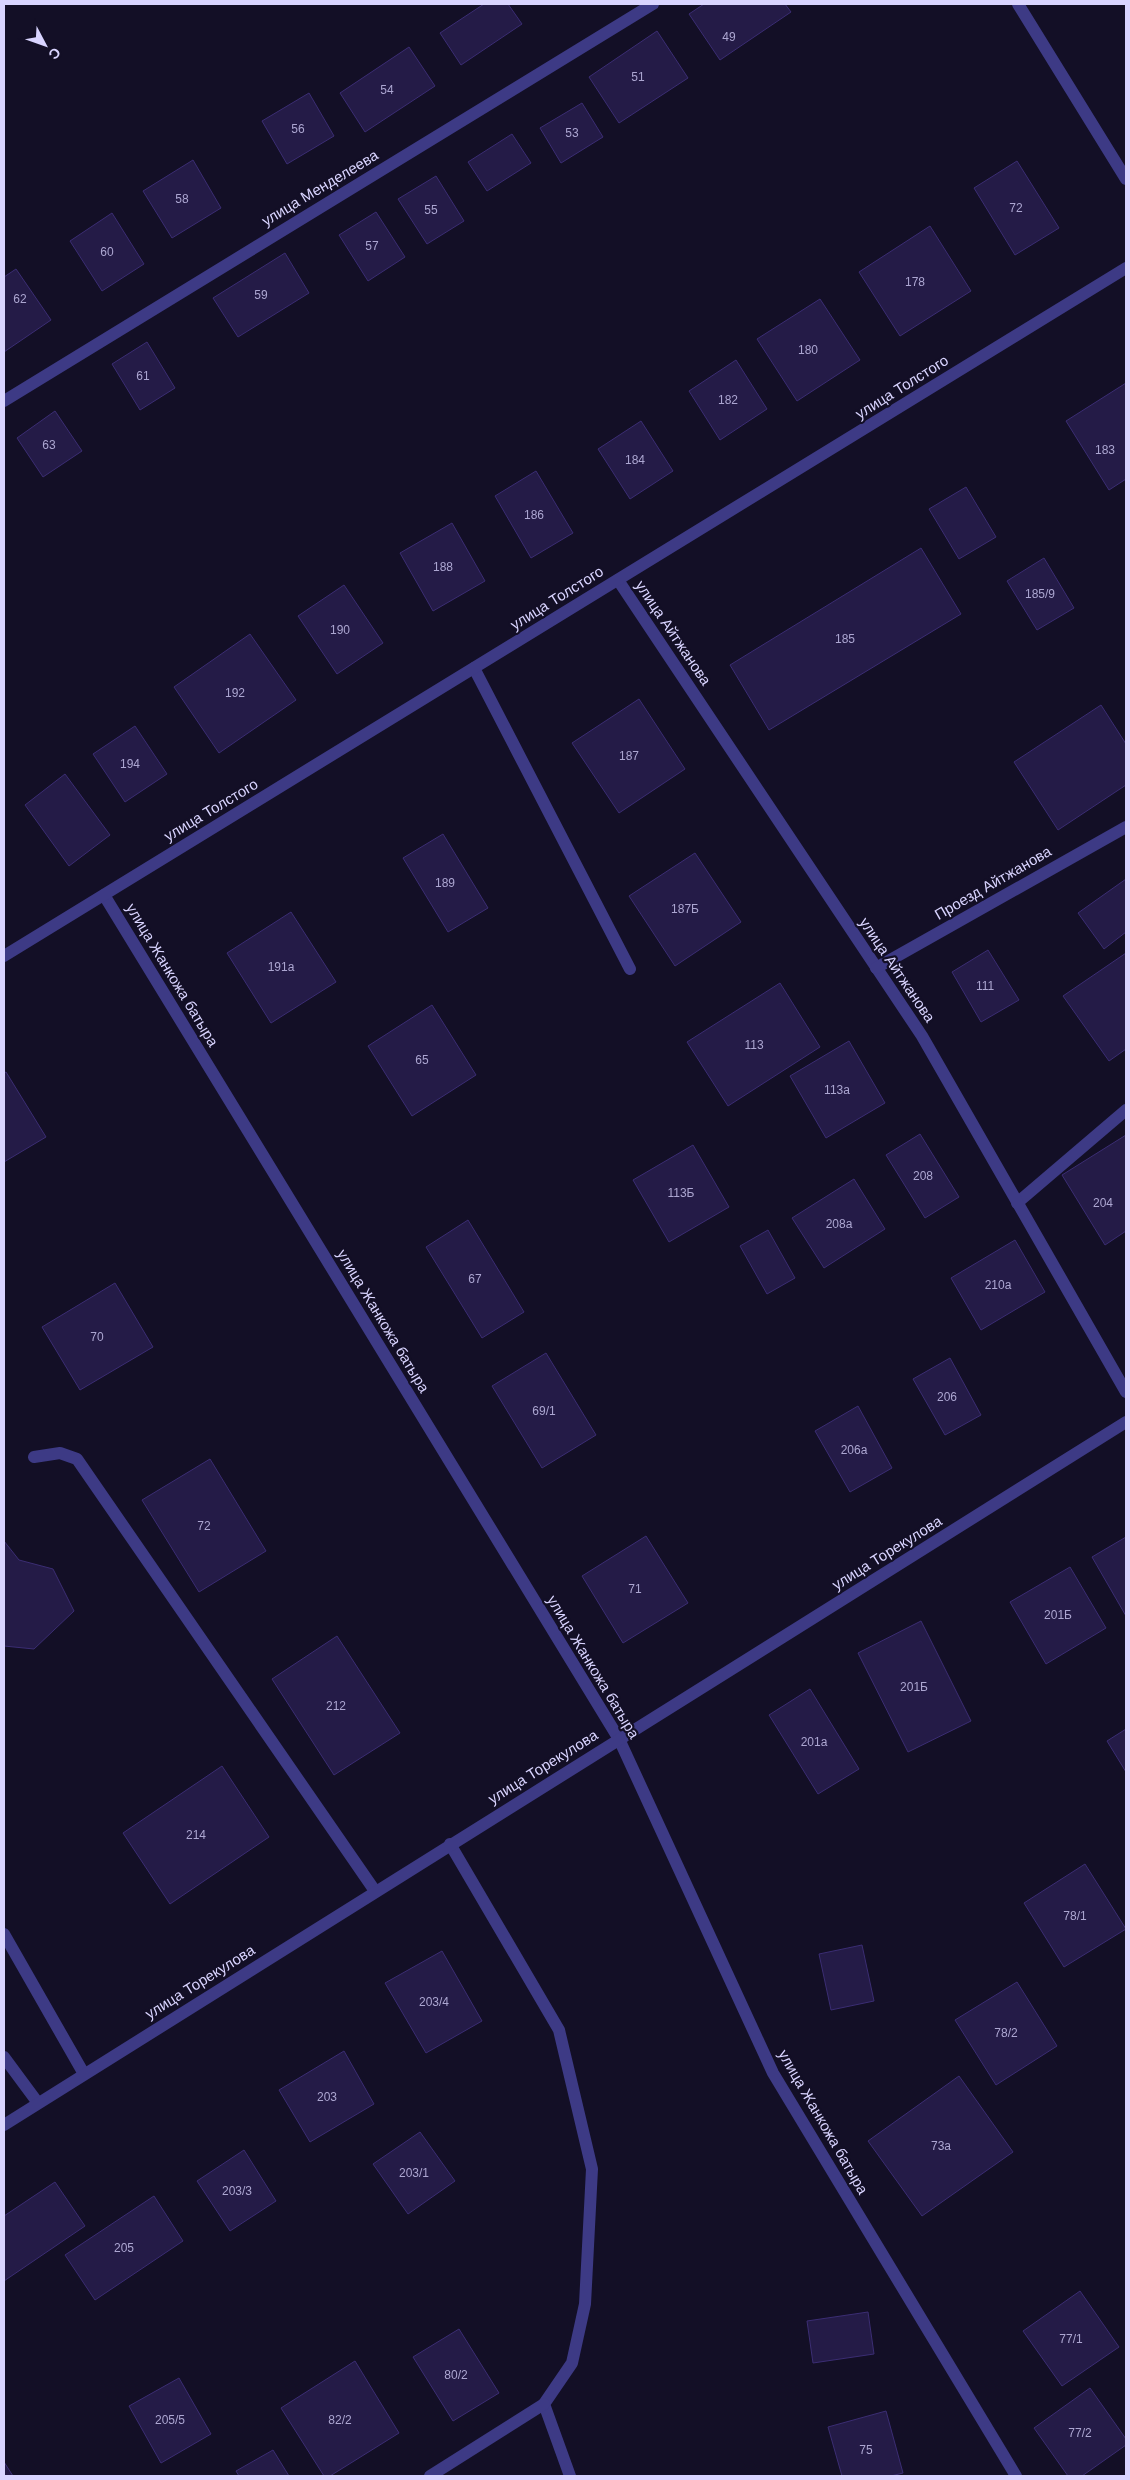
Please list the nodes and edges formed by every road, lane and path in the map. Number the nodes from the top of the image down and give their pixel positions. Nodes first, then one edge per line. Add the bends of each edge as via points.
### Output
1 (653, 4) edge
2 (1018, 4) edge
3 (1126, 179) edge
4 (1126, 268) edge
5 (4, 401) edge
6 (618, 580) junction
7 (474, 668) junction
8 (1126, 827) edge
9 (104, 895) junction
10 (4, 956) edge
11 (876, 968) junction
12 (630, 969) dead end
13 (1126, 1110) edge
14 (1017, 1203) junction
15 (1126, 1392) edge
16 (1126, 1422) edge
17 (34, 1458) dead end
18 (619, 1739) junction
19 (450, 1844) junction
20 (375, 1891) junction
21 (4, 1934) edge
22 (4, 2057) edge
23 (84, 2074) junction
24 (38, 2103) junction
25 (4, 2125) edge
26 (544, 2404) junction
27 (430, 2476) edge
28 (570, 2476) edge
29 (1016, 2476) edge

1 - 5 street, улица Менделеева
2 - 3 street
4 - 6 street, улица Толстого
6 - 7 street, улица Толстого
6 - 11 street, улица Айтжанова
7 - 9 street, улица Толстого
7 - 12 street
8 - 11 street, Проезд Айтжанова
9 - 10 street, улица Толстого
9 - 18 street, улица Жанкожа батыра
11 - 14 street, улица Айтжанова via 922,1036
13 - 14 street
14 - 15 street, улица Айтжанова
16 - 18 street, улица Торекулова
17 - 20 street via 60,1453 77,1460
18 - 19 street, улица Торекулова
18 - 29 street, улица Жанкожа батыра via 773,2074
19 - 20 street, улица Торекулова
19 - 26 street via 559,2030 592,2170 585,2304 572,2363
20 - 23 street, улица Торекулова
21 - 23 street
22 - 24 street
23 - 24 street, улица Торекулова
24 - 25 street, улица Торекулова
26 - 27 street
26 - 28 street

